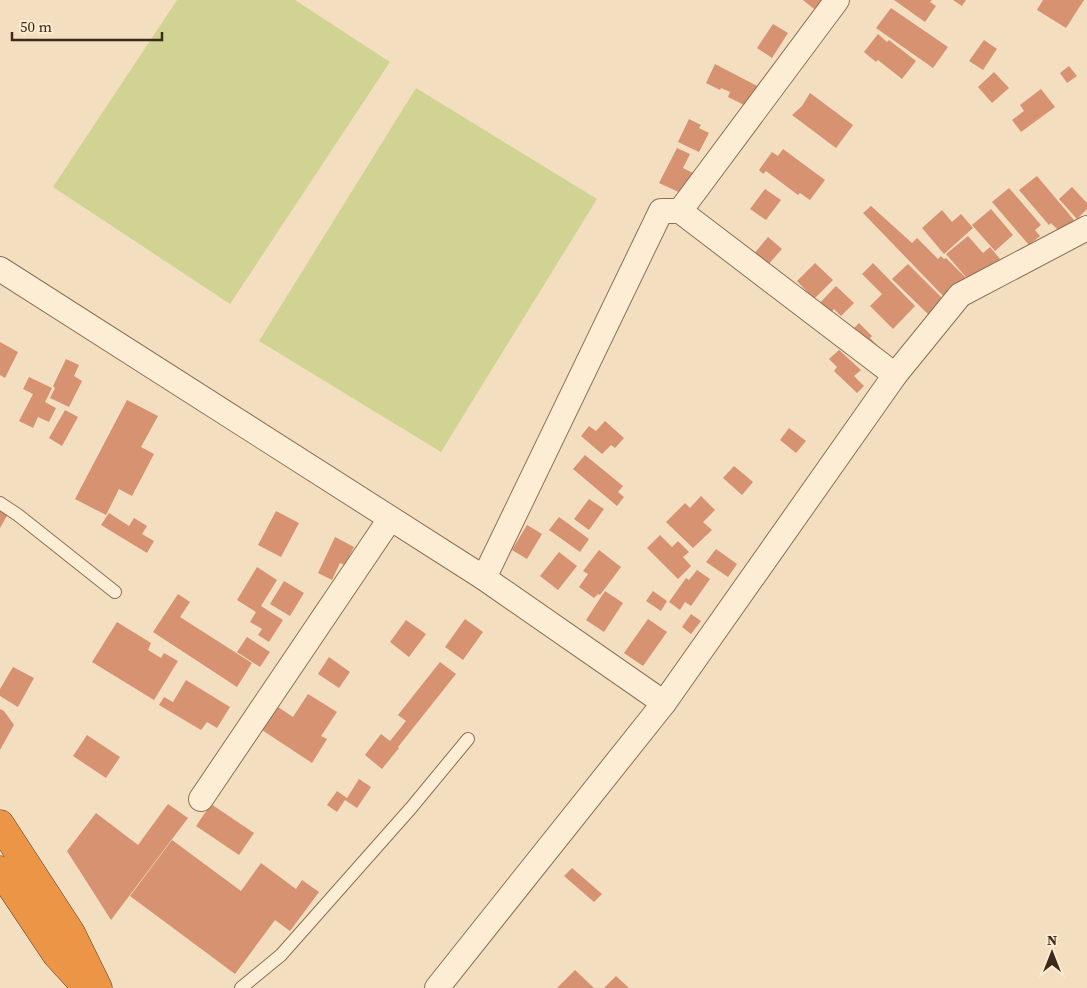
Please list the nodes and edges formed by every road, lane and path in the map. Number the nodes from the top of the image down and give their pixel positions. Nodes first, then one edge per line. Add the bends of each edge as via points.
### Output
1 (837, 0) edge
2 (680, 211) junction
3 (1087, 228) edge
4 (0, 269) edge
5 (895, 375) junction
6 (0, 503) edge
7 (390, 519) junction
8 (484, 578) junction
9 (115, 592) dead end
10 (664, 702) junction
11 (468, 739) dead end
12 (202, 799) dead end
13 (0, 824) edge
14 (0, 870) edge
15 (87, 988) edge
16 (98, 988) edge
17 (241, 988) edge
18 (437, 988) edge

1 - 2 street
2 - 5 street
2 - 8 street via 661,211
3 - 5 street via 960,295
4 - 7 street
5 - 10 street
6 - 9 lane
7 - 8 street
7 - 12 street
8 - 10 street
10 - 18 street
11 - 17 lane via 281,955
13 - 16 highway via 71,933
14 - 15 highway via 56,954

